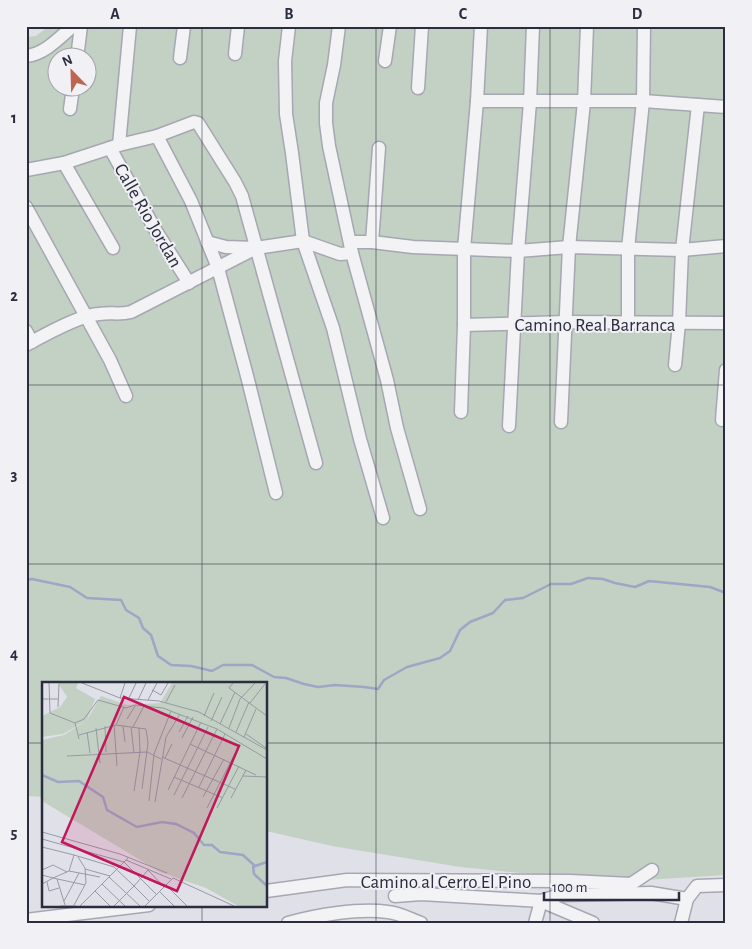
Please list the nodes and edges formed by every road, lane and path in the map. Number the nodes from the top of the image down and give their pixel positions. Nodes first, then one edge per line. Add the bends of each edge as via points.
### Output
1 (73, 26) edge
2 (81, 26) edge
3 (130, 26) edge
4 (184, 26) edge
5 (238, 26) edge
6 (289, 26) edge
7 (340, 26) edge
8 (390, 26) edge
9 (422, 26) edge
10 (481, 26) edge
11 (533, 26) edge
12 (587, 26) edge
13 (644, 26) edge
14 (78, 48) edge
15 (235, 54) dead end
16 (26, 56) edge
17 (180, 58) dead end
18 (385, 61) dead end
19 (418, 88) dead end
20 (72, 98) edge
21 (477, 101) junction
22 (643, 101) junction
23 (530, 102) junction
24 (584, 102) junction
25 (698, 105) junction
26 (726, 107) edge
27 (70, 109) dead end
28 (157, 136) junction
29 (114, 146) junction
30 (379, 148) dead end
31 (64, 162) junction
32 (26, 170) edge
33 (26, 207) edge
34 (303, 241) junction
35 (207, 242) junction
36 (372, 242) junction
37 (726, 246) edge
38 (569, 247) junction
39 (113, 248) dead end
40 (256, 248) junction
41 (351, 248) junction
42 (464, 248) junction
43 (628, 249) junction
44 (682, 250) junction
45 (518, 251) junction
46 (218, 268) junction
47 (189, 283) junction
48 (85, 317) junction
49 (566, 322) junction
50 (628, 323) junction
51 (680, 323) junction
52 (726, 323) edge
53 (514, 324) junction
54 (464, 325) junction
55 (28, 339) edge
56 (675, 365) dead end
57 (726, 370) edge
58 (126, 396) dead end
59 (461, 412) dead end
60 (722, 420) dead end
61 (561, 422) dead end
62 (509, 426) dead end
63 (316, 463) dead end
64 (276, 493) dead end
65 (420, 509) dead end
66 (383, 518) dead end
67 (652, 870) dead end
68 (401, 880) junction
69 (726, 885) edge
70 (268, 891) edge
71 (395, 896) junction
72 (687, 899) junction
73 (542, 900) junction
74 (141, 906) edge
75 (387, 917) edge
76 (26, 920) edge
77 (288, 923) edge
78 (421, 923) edge
79 (535, 923) edge
80 (593, 923) edge
81 (681, 923) edge

1 - 16 street via 35,55
2 - 14 street
3 - 29 street
4 - 17 street
5 - 15 street
6 - 34 street via 285,61 286,114
7 - 41 street via 326,103 326,123
8 - 18 street
9 - 19 street
10 - 21 street
11 - 23 street
12 - 24 street
13 - 22 street
20 - 27 street
21 - 23 street
21 - 42 street
22 - 24 street
22 - 25 street
22 - 43 street
23 - 24 street
23 - 45 street
24 - 38 street
25 - 26 street
25 - 44 street
28 - 29 street
28 - 35 street via 191,201
28 - 40 street via 194,122 201,126 242,196
29 - 31 street
29 - 47 street, Calle Rio Jordan via 156,231
30 - 36 street
31 - 32 street
31 - 39 street
33 - 48 street
34 - 40 street
34 - 41 street via 340,254
34 - 66 street via 333,328
35 - 40 street via 226,247
35 - 46 street
36 - 41 street
36 - 42 street
37 - 44 street
38 - 43 street
38 - 45 street
38 - 49 street
40 - 46 street
40 - 63 street
41 - 65 street
42 - 45 street
42 - 54 street
43 - 44 street
43 - 50 street
44 - 51 street
45 - 53 street
46 - 47 street
46 - 64 street
47 - 48 street via 131,312
48 - 55 street
48 - 58 street
49 - 50 street, Camino Real Barranca
49 - 53 street, Camino Real Barranca
49 - 61 street
50 - 51 street, Camino Real Barranca
51 - 52 street, Camino Real Barranca
51 - 56 street
53 - 54 street, Camino Real Barranca
53 - 62 street
54 - 59 street
57 - 60 street
67 - 68 street, Camino al Cerro El Pino via 631,884
68 - 70 street, Camino al Cerro El Pino via 347,880
68 - 71 street
69 - 72 street via 697,886
71 - 73 street via 421,894
71 - 75 street
72 - 73 street via 650,893 560,895
72 - 81 street
73 - 79 street
73 - 80 street
74 - 76 street
75 - 77 street via 358,911
75 - 78 street

